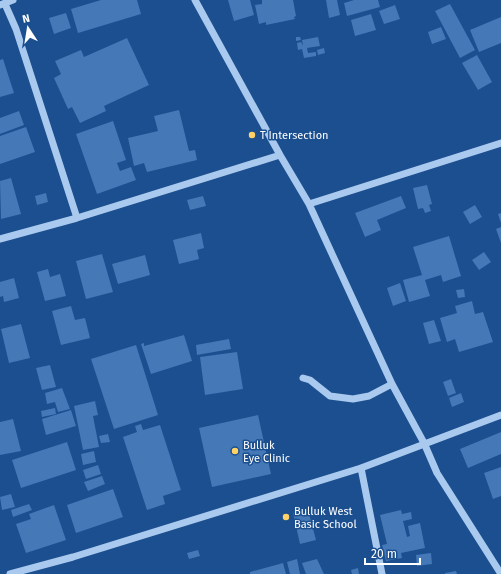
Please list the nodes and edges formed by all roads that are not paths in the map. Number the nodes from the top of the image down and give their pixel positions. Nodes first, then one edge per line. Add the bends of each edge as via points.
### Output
1 (13, 0) edge
2 (196, 0) edge
3 (2, 4) edge
4 (501, 144) edge
5 (280, 155) junction
6 (309, 204) junction
7 (77, 218) junction
8 (0, 239) edge
9 (303, 378) dead end
10 (392, 384) junction
11 (501, 415) edge
12 (424, 443) junction
13 (361, 468) junction
14 (10, 574) edge
15 (382, 574) edge
16 (501, 574) edge

1 - 3 street
2 - 5 street
3 - 7 street via 16,29
4 - 6 street
5 - 6 street
5 - 7 street
6 - 10 street
7 - 8 street
9 - 10 street via 310,380 330,396 353,399 369,396
10 - 12 street
11 - 12 street
12 - 13 street
12 - 16 street via 437,473
13 - 14 street
13 - 15 street

